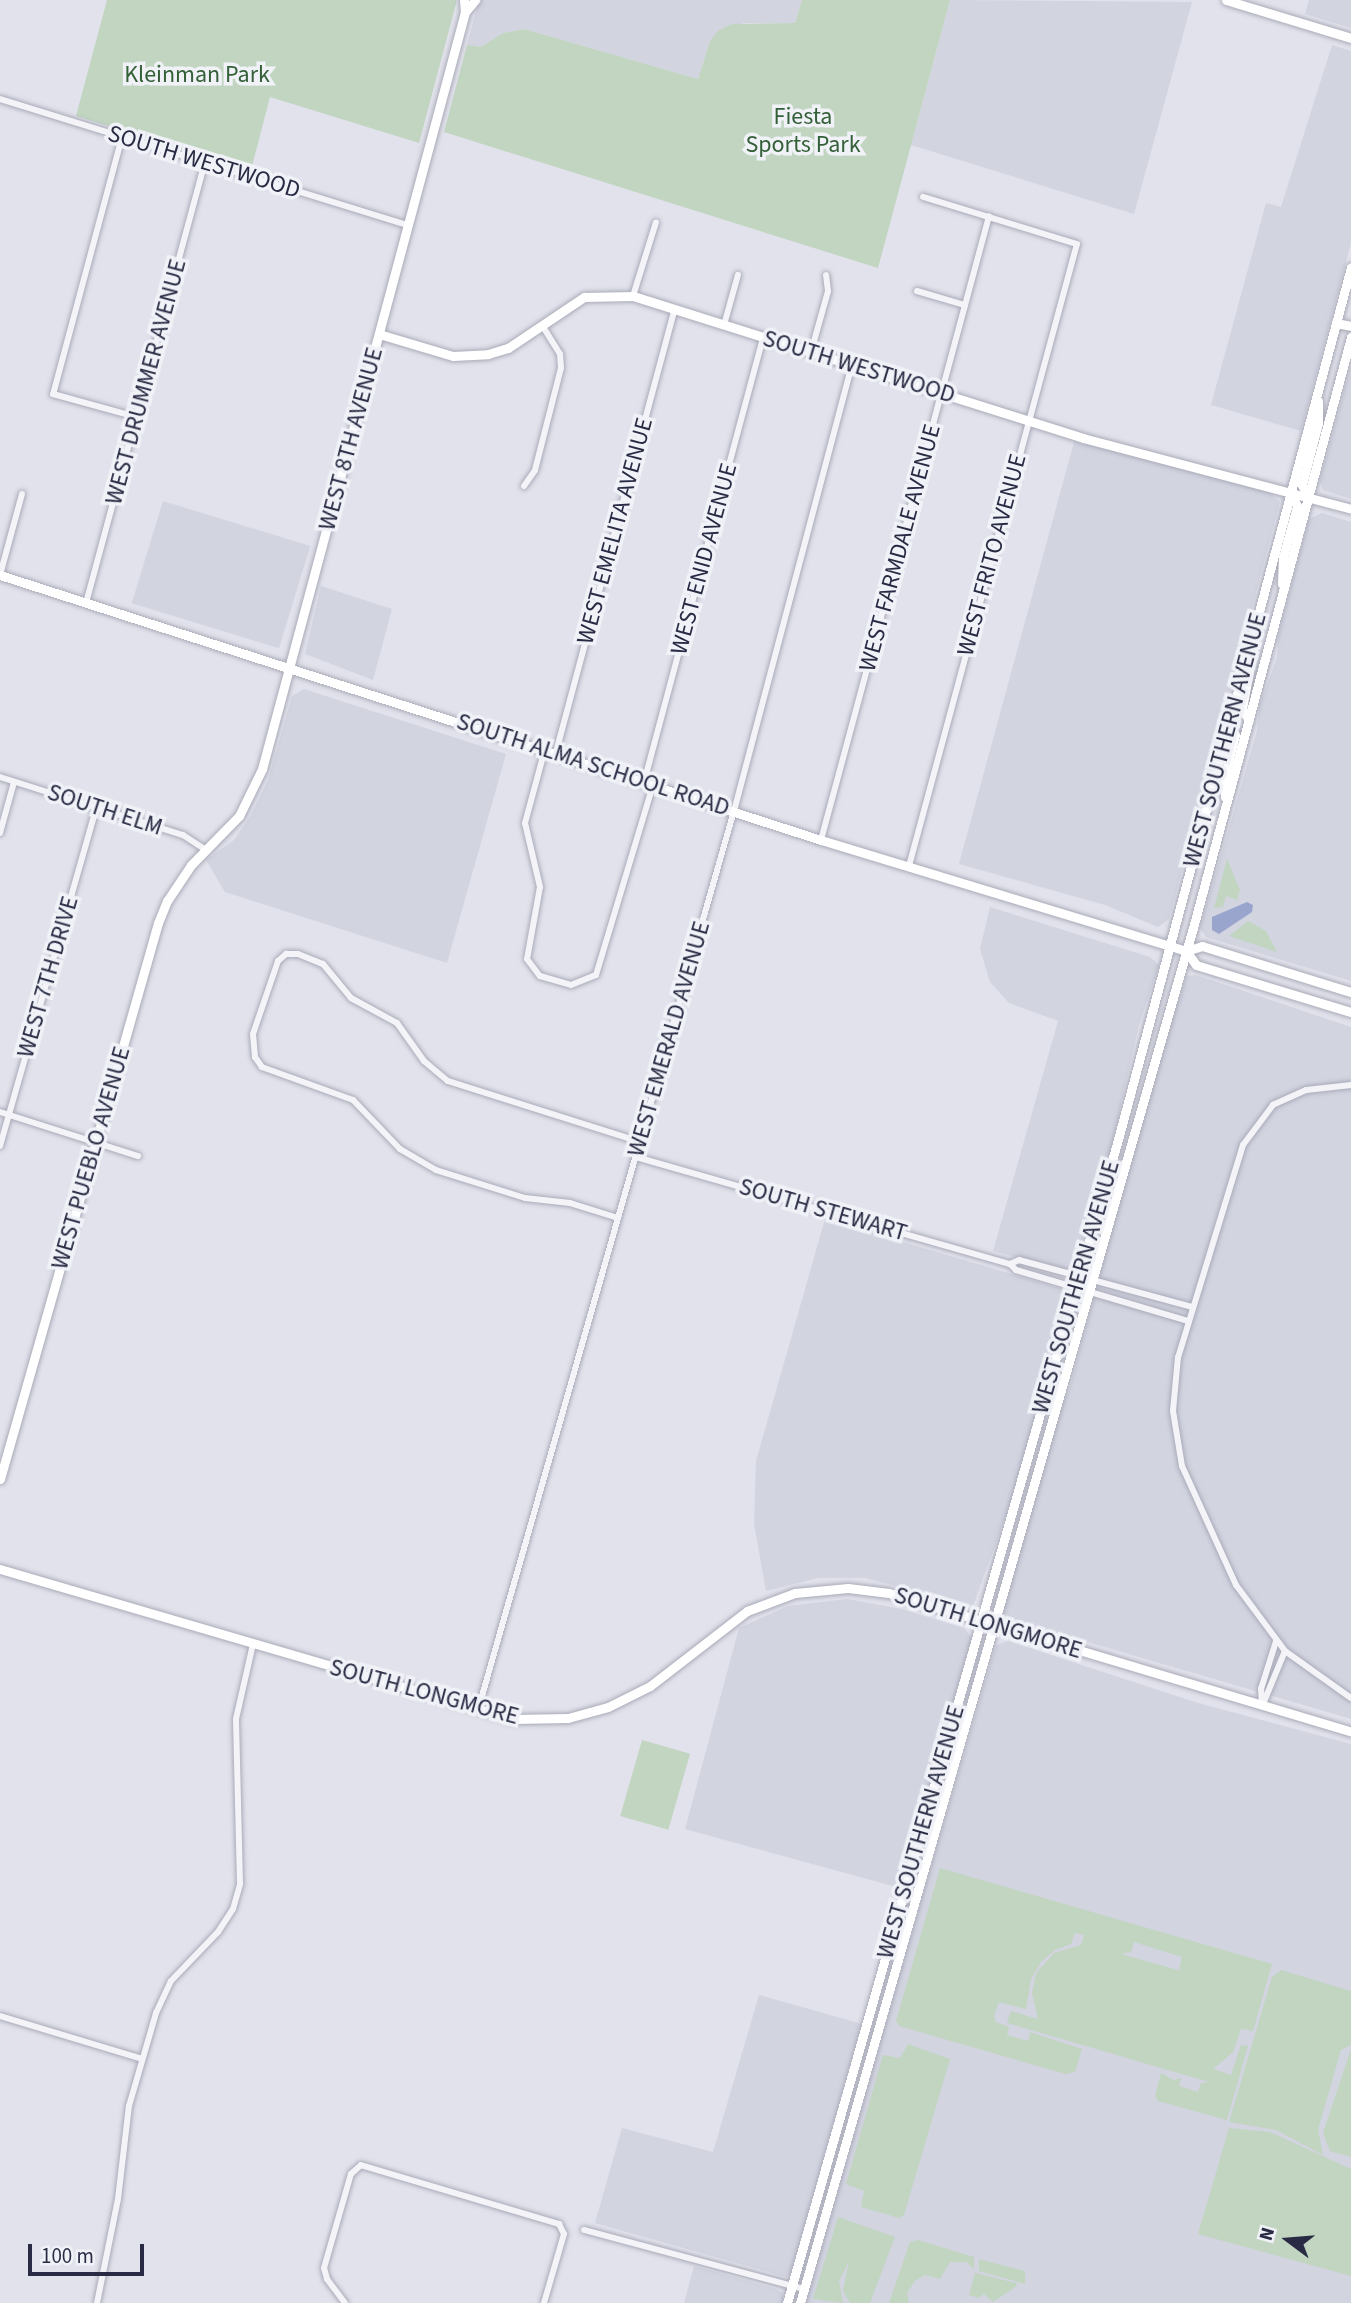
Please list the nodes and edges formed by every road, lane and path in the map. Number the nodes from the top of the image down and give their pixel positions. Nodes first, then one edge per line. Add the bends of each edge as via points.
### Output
1 (464, 0) edge
2 (475, 0) edge
3 (1226, 0) edge
4 (465, 12) junction
5 (1351, 38) edge
6 (0, 99) edge
7 (122, 137) junction
8 (205, 162) junction
9 (923, 197) dead end
10 (989, 216) junction
11 (656, 222) dead end
12 (408, 225) junction
13 (1351, 267) edge
14 (738, 275) dead end
15 (827, 275) dead end
16 (917, 291) dead end
17 (633, 296) junction
18 (965, 305) junction
19 (675, 309) junction
20 (1336, 323) junction
21 (542, 325) junction
22 (724, 325) junction
23 (1351, 326) edge
24 (379, 334) junction
25 (763, 337) junction
26 (1351, 337) edge
27 (811, 352) junction
28 (852, 365) junction
29 (942, 393) junction
30 (1317, 393) junction
31 (136, 417) junction
32 (1028, 420) junction
33 (524, 485) dead end
34 (1291, 492) junction
35 (22, 494) dead end
36 (1308, 496) junction
37 (1351, 509) edge
38 (0, 575) edge
39 (1283, 588) junction
40 (86, 603) junction
41 (1253, 631) junction
42 (290, 668) junction
43 (1249, 720) junction
44 (1229, 721) junction
45 (545, 748) junction
46 (555, 752) junction
47 (0, 777) edge
48 (15, 782) junction
49 (648, 783) junction
50 (96, 808) junction
51 (1226, 809) junction
52 (734, 811) junction
53 (0, 833) edge
54 (821, 840) junction
55 (206, 850) junction
56 (909, 866) junction
57 (1170, 946) junction
58 (1186, 951) junction
59 (1351, 992) edge
60 (1351, 1012) edge
61 (1351, 1085) edge
62 (0, 1112) edge
63 (9, 1115) junction
64 (640, 1142) junction
65 (95, 1143) junction
66 (0, 1146) edge
67 (138, 1156) dead end
68 (636, 1157) junction
69 (618, 1218) junction
70 (1010, 1264) junction
71 (1078, 1276) junction
72 (1092, 1278) junction
73 (1076, 1286) junction
74 (1088, 1292) junction
75 (1192, 1307) junction
76 (1188, 1321) junction
77 (0, 1479) edge
78 (0, 1569) edge
79 (981, 1622) junction
80 (993, 1625) junction
81 (1276, 1641) junction
82 (253, 1644) junction
83 (1285, 1651) junction
84 (1351, 1698) edge
85 (1262, 1706) junction
86 (477, 1712) junction
87 (1351, 1732) edge
88 (943, 1752) junction
89 (933, 1837) junction
90 (0, 2015) edge
91 (142, 2059) junction
92 (584, 2230) dead end
93 (792, 2286) junction
94 (804, 2289) junction
95 (97, 2303) edge
96 (345, 2303) edge
97 (544, 2303) edge
98 (787, 2303) edge
99 (800, 2303) edge

1 - 4 main road, WEST 8TH AVENUE
2 - 4 main road, WEST 8TH AVENUE
3 - 5 main road
4 - 12 main road, WEST 8TH AVENUE
6 - 7 street, SOUTH WESTWOOD
7 - 8 street, SOUTH WESTWOOD
7 - 31 street via 53,394
8 - 12 street, SOUTH WESTWOOD
8 - 31 street, WEST DRUMMER AVENUE
9 - 10 street
10 - 18 street, WEST FARMDALE AVENUE
10 - 32 street, WEST FRITO AVENUE via 1077,244
11 - 17 street
12 - 24 main road, WEST 8TH AVENUE
13 - 20 main road, WEST SOUTHERN AVENUE
14 - 22 street
15 - 27 street via 828,290
16 - 18 street
17 - 19 main road, SOUTH WESTWOOD
17 - 21 main road, SOUTH WESTWOOD via 594,294
18 - 29 street, WEST FARMDALE AVENUE
19 - 22 main road, SOUTH WESTWOOD
19 - 46 street, WEST EMELITA AVENUE
20 - 23 main road
20 - 30 main road, WEST SOUTHERN AVENUE
21 - 24 main road, SOUTH WESTWOOD via 508,348 475,356 436,352
21 - 33 street via 560,354 561,368 535,470
22 - 25 main road, SOUTH WESTWOOD
24 - 42 main road, WEST 8TH AVENUE
25 - 27 main road, SOUTH WESTWOOD
25 - 49 street, WEST ENID AVENUE
26 - 36 main road, WEST SOUTHERN AVENUE
27 - 28 main road, SOUTH WESTWOOD
28 - 29 main road, SOUTH WESTWOOD
28 - 52 street, WEST EMERALD AVENUE
29 - 32 main road, SOUTH WESTWOOD
29 - 54 street, WEST FARMDALE AVENUE
30 - 34 main road, WEST SOUTHERN AVENUE
30 - 36 main road via 1318,423 1302,485
31 - 40 street, WEST DRUMMER AVENUE
32 - 34 main road, SOUTH WESTWOOD
32 - 56 street, WEST FRITO AVENUE
34 - 36 main road, SOUTH WESTWOOD
34 - 39 main road via 1297,506 1283,557
34 - 41 main road, WEST SOUTHERN AVENUE
35 - 38 street
36 - 37 main road, SOUTH WESTWOOD
36 - 39 main road, WEST SOUTHERN AVENUE
38 - 40 main road, SOUTH ALMA SCHOOL ROAD
39 - 43 main road, WEST SOUTHERN AVENUE
40 - 42 main road, SOUTH ALMA SCHOOL ROAD
41 - 43 main road via 1252,669 1242,709
41 - 44 main road, WEST SOUTHERN AVENUE
42 - 45 main road, SOUTH ALMA SCHOOL ROAD
42 - 55 main road, WEST 8TH AVENUE via 253,790 239,816
43 - 51 main road, WEST SOUTHERN AVENUE
44 - 51 main road via 1235,735 1225,775
44 - 57 main road, WEST SOUTHERN AVENUE
45 - 46 main road, SOUTH ALMA SCHOOL ROAD
45 - 49 street, WEST ENID AVENUE via 525,823 540,887 527,959 533,972 550,979 583,983 601,965
46 - 49 main road, SOUTH ALMA SCHOOL ROAD
47 - 48 street, SOUTH ELM
48 - 50 street, SOUTH ELM
48 - 53 street
49 - 52 main road, SOUTH ALMA SCHOOL ROAD
50 - 55 street, SOUTH ELM via 183,835
50 - 63 street, WEST 7TH DRIVE
51 - 58 main road, WEST SOUTHERN AVENUE
52 - 54 main road, SOUTH ALMA SCHOOL ROAD
52 - 64 street, WEST EMERALD AVENUE
54 - 56 main road, SOUTH ALMA SCHOOL ROAD
55 - 65 main road, WEST PUEBLO AVENUE via 167,901
56 - 57 main road, SOUTH ALMA SCHOOL ROAD
57 - 58 main road, SOUTH ALMA SCHOOL ROAD
57 - 71 main road, WEST SOUTHERN AVENUE
58 - 59 main road, SOUTH ALMA SCHOOL ROAD via 1202,946
58 - 60 main road, SOUTH ALMA SCHOOL ROAD via 1196,965
58 - 72 main road, WEST SOUTHERN AVENUE
61 - 75 street via 1297,1093 1273,1105 1252,1129 1234,1163
62 - 63 street
63 - 65 street
63 - 66 street, WEST 7TH DRIVE
64 - 68 street, WEST EMERALD AVENUE
64 - 69 street via 448,1081 424,1061 397,1023 351,998 323,964 298,954 286,954 278,961 253,1034 255,1057 262,1067 353,1100 400,1149 436,1170 525,1198 570,1203
65 - 67 street
65 - 77 main road, WEST PUEBLO AVENUE
68 - 69 street, WEST EMERALD AVENUE
68 - 70 street, SOUTH STEWART
69 - 86 street, WEST EMERALD AVENUE
70 - 71 street, SOUTH STEWART via 1018,1260
70 - 73 street, SOUTH STEWART via 1016,1270
71 - 72 street, SOUTH STEWART
71 - 73 main road, WEST SOUTHERN AVENUE
72 - 74 main road, WEST SOUTHERN AVENUE
72 - 75 street, SOUTH STEWART
73 - 74 street, SOUTH STEWART
73 - 79 main road, WEST SOUTHERN AVENUE
74 - 76 street, SOUTH STEWART
74 - 80 main road, WEST SOUTHERN AVENUE
75 - 76 street
76 - 81 street via 1173,1394 1182,1466 1236,1585
78 - 82 main road, SOUTH LONGMORE
79 - 80 main road, SOUTH LONGMORE
79 - 86 main road, SOUTH LONGMORE via 878,1591 834,1588 795,1593 737,1616 650,1686 608,1707 541,1721
79 - 88 main road, WEST SOUTHERN AVENUE
80 - 85 main road, SOUTH LONGMORE
80 - 89 main road, WEST SOUTHERN AVENUE
81 - 83 street
81 - 85 street via 1261,1689
82 - 86 main road, SOUTH LONGMORE
82 - 91 street via 236,1719 240,1884 233,1909 218,1932 163,1996
83 - 84 street
83 - 85 street
85 - 87 main road, SOUTH LONGMORE
88 - 89 main road via 946,1762 929,1825
88 - 93 main road, WEST SOUTHERN AVENUE
89 - 94 main road, WEST SOUTHERN AVENUE
90 - 91 street
91 - 95 street via 129,2106 118,2199
92 - 93 street
93 - 94 street
93 - 98 main road, WEST SOUTHERN AVENUE
94 - 99 main road, WEST SOUTHERN AVENUE
96 - 97 street via 324,2268 351,2174 361,2165 559,2224 564,2234

